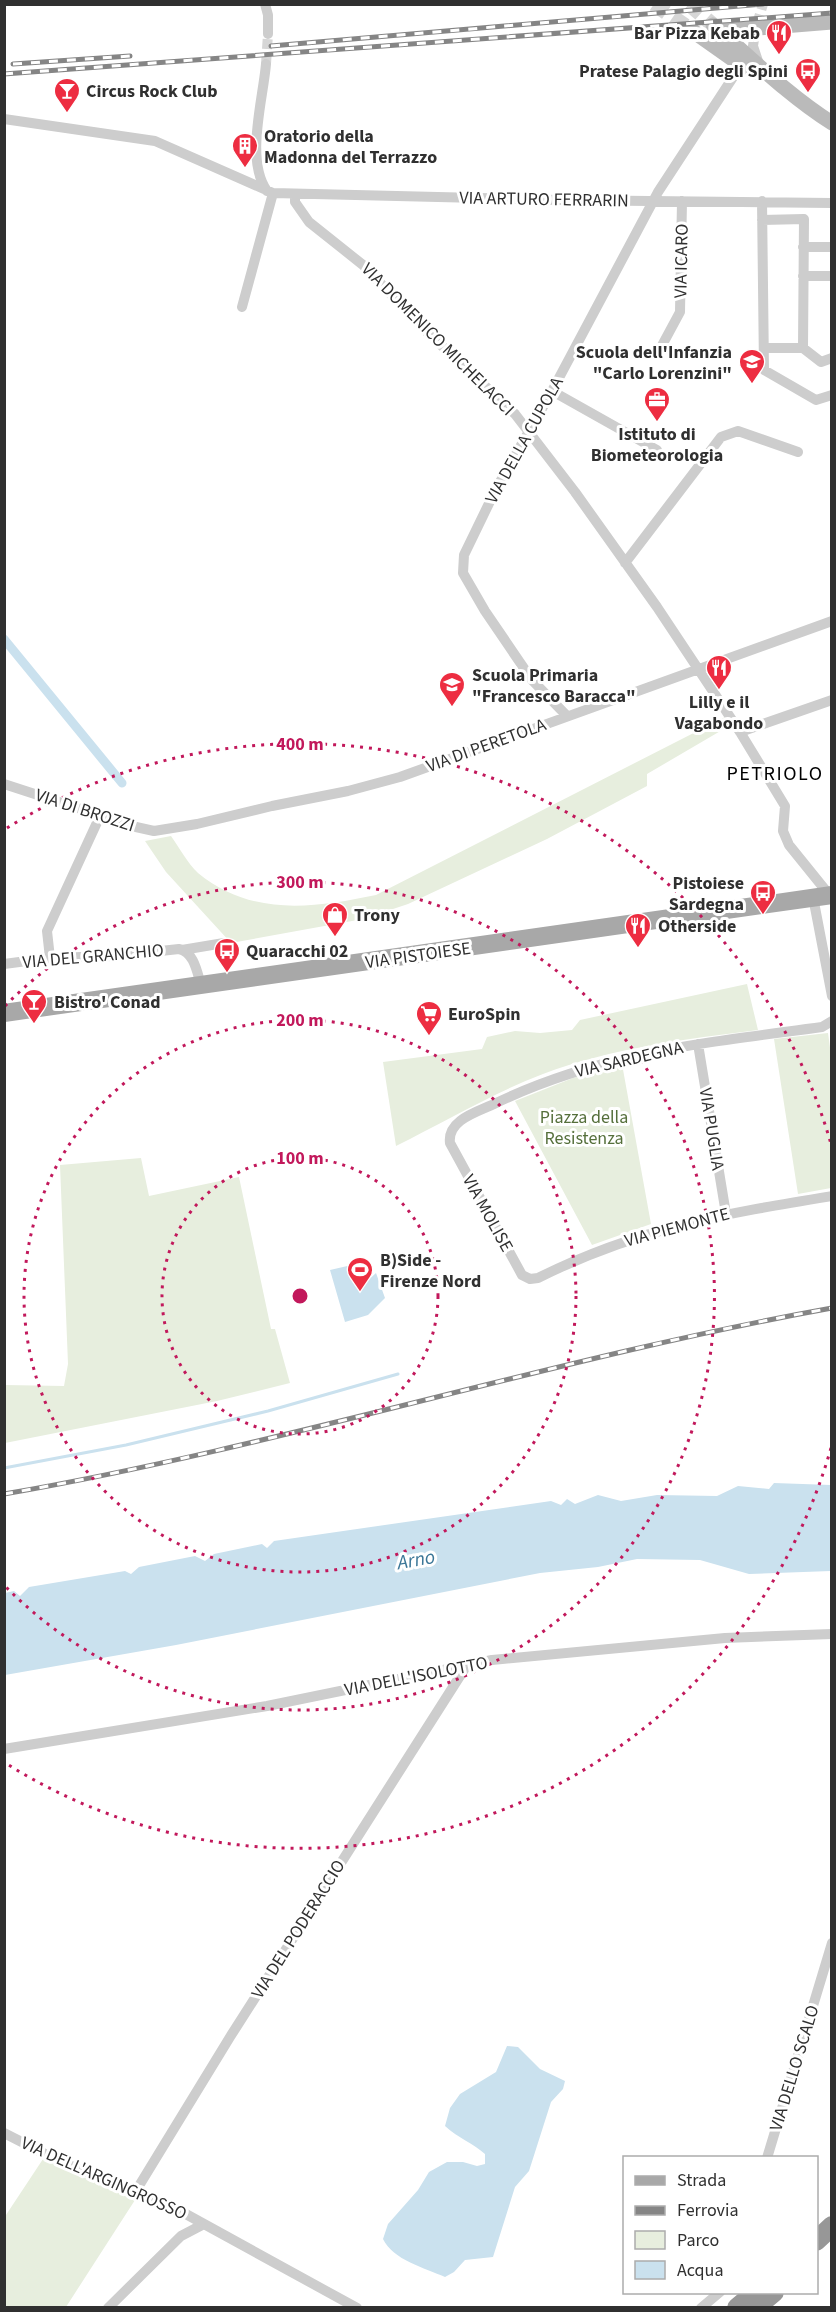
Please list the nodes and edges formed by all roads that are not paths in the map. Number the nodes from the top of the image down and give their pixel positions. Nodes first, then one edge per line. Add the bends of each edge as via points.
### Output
1 (266, 4) edge
2 (831, 22) edge
3 (756, 26) junction
4 (690, 29) tunnel mouth
5 (268, 34) tunnel mouth
6 (266, 64) tunnel mouth
7 (753, 66) junction
8 (813, 112) junction
9 (4, 119) edge
10 (831, 123) edge
11 (831, 135) edge
12 (270, 192) junction
13 (294, 194) junction
14 (831, 197) edge
15 (653, 201) junction
16 (682, 201) junction
17 (762, 201) junction
18 (816, 201) junction
19 (831, 203) edge
20 (762, 220) junction
21 (803, 248) junction
22 (831, 248) edge
23 (803, 276) junction
24 (831, 276) edge
25 (242, 307) dead end
26 (764, 348) junction
27 (803, 348) junction
28 (658, 351) dead end
29 (831, 358) edge
30 (552, 391) junction
31 (831, 395) edge
32 (528, 432) junction
33 (657, 450) dead end
34 (798, 452) dead end
35 (625, 563) junction
36 (831, 621) edge
37 (700, 669) junction
38 (831, 700) edge
39 (567, 716) junction
40 (740, 732) junction
41 (4, 784) edge
42 (100, 816) junction
43 (167, 830) joint
44 (826, 896) edge
45 (224, 943) dead end
46 (182, 950) junction
47 (50, 958) junction
48 (4, 964) edge
49 (201, 985) junction
50 (831, 996) edge
51 (4, 1013) edge
52 (831, 1021) edge
53 (698, 1044) junction
54 (450, 1143) joint
55 (831, 1196) edge
56 (726, 1214) junction
57 (530, 1278) joint
58 (831, 1634) edge
59 (469, 1665) junction
60 (4, 1749) edge
61 (831, 1943) edge
62 (4, 2133) edge
63 (767, 2156) edge
64 (134, 2194) junction
65 (202, 2225) junction
66 (831, 2226) edge
67 (818, 2239) edge
68 (831, 2243) edge
69 (818, 2256) edge
70 (717, 2294) edge
71 (753, 2294) edge
72 (771, 2294) edge
73 (108, 2307) edge
74 (357, 2307) edge
75 (701, 2307) edge
76 (736, 2307) edge
77 (755, 2307) edge

1 - 5 street
2 - 3 main road
3 - 7 street
3 - 7 street, VIA DELLA CUPOLA via 743,36 739,45
3 - 7 main road via 722,29 713,25
4 - 7 main road
6 - 12 street via 256,150 258,172
7 - 8 main road
7 - 15 street, VIA DELLA CUPOLA
8 - 10 main road
8 - 11 main road
9 - 12 street via 155,141
12 - 13 street, VIA ARTURO FERRARIN
12 - 25 street
13 - 15 street, VIA ARTURO FERRARIN
13 - 32 street, VIA DOMENICO MICHELACCI via 309,222 363,265 426,331 515,414
14 - 18 street, VIA ARTURO FERRARIN
15 - 16 street, VIA ARTURO FERRARIN
15 - 30 street, VIA DELLA CUPOLA
16 - 17 street, VIA ARTURO FERRARIN
16 - 28 street, VIA ICARO via 680,312
17 - 18 street, VIA ARTURO FERRARIN
17 - 20 street
18 - 19 street, VIA ARTURO FERRARIN
20 - 21 street via 804,219
20 - 26 street
21 - 22 street
21 - 23 street
23 - 24 street
23 - 27 street
26 - 27 street
26 - 31 street via 764,370 816,400
27 - 29 street via 821,362
30 - 32 street, VIA DELLA CUPOLA
30 - 33 street
32 - 35 street, VIA DOMENICO MICHELACCI
32 - 39 street, VIA DELLA CUPOLA via 472,535 462,569 532,680
34 - 35 street via 738,431 721,437
35 - 37 street, VIA DOMENICO MICHELACCI
36 - 37 street, VIA DI PERETOLA
37 - 39 street, VIA DI PERETOLA
37 - 40 street, VIA DOMENICO MICHELACCI
38 - 40 street
39 - 43 street, VIA DI PERETOLA via 384,782
40 - 44 street, VIA DOMENICO MICHELACCI via 784,806 783,831 789,844
41 - 42 street, VIA DI BROZZI
42 - 43 street, VIA DI BROZZI via 143,829
42 - 47 street via 47,932
44 - 49 main road, VIA PISTOIESE
44 - 50 street
45 - 46 street, VIA DEL GRANCHIO
46 - 47 street, VIA DEL GRANCHIO
46 - 49 street, VIA DEL GRANCHIO via 191,958
47 - 48 street, VIA DEL GRANCHIO
49 - 51 main road, VIA PISTOIESE
52 - 53 street, VIA SARDEGNA via 822,1027
53 - 54 street, VIA SARDEGNA via 621,1058 549,1079 457,1124 451,1131
53 - 56 street, VIA PUGLIA
54 - 57 street, VIA MOLISE via 522,1275
55 - 56 street, VIA PIEMONTE
56 - 57 street, VIA PIEMONTE via 641,1235
58 - 59 street, VIA DELL'ISOLOTTO via 725,1638
59 - 60 street, VIA DELL'ISOLOTTO via 267,1706
59 - 64 street, VIA DEL PODERACCIO
61 - 63 street, VIA DELLO SCALO
62 - 64 street, VIA DELL'ARGINGROSSO
64 - 65 street, VIA DELL'ARGINGROSSO via 184,2213
65 - 73 street, VIA DELL'ARGINGROSSO via 182,2236
65 - 74 street, VIA DELL'ARGINGROSSO
66 - 67 highway
68 - 69 highway
70 - 75 street
71 - 76 highway
72 - 77 highway

